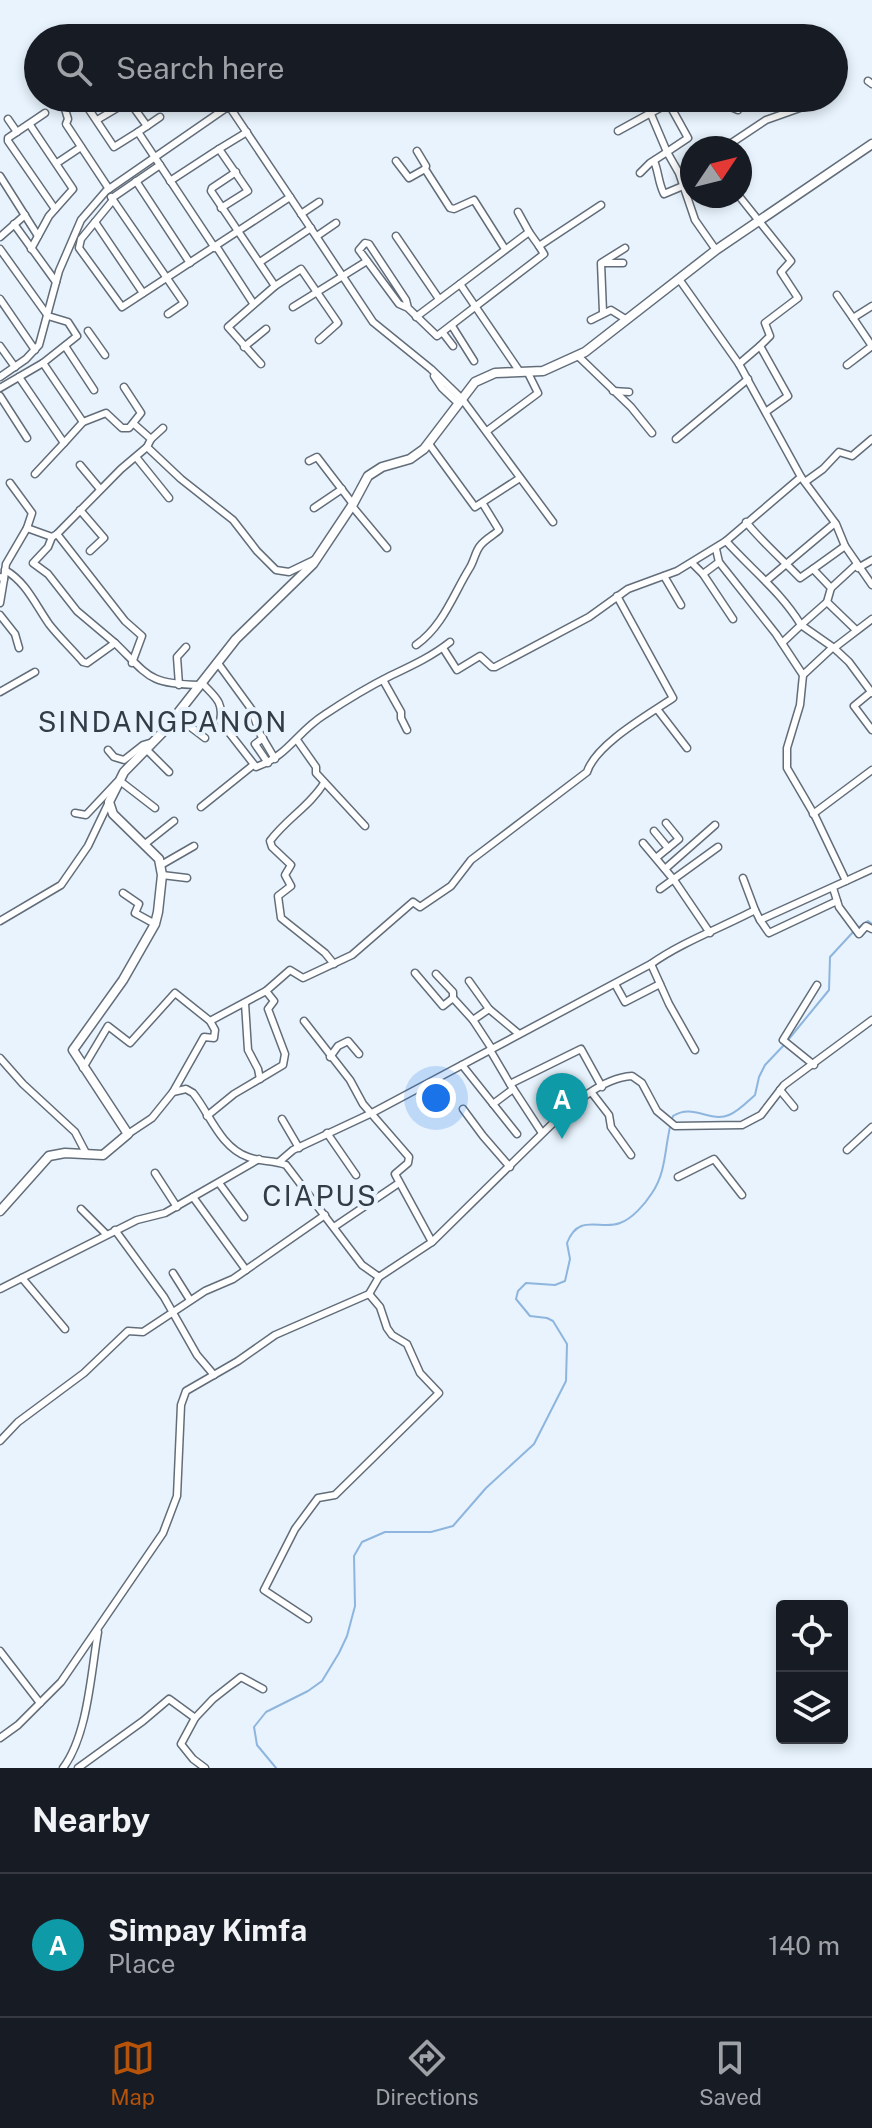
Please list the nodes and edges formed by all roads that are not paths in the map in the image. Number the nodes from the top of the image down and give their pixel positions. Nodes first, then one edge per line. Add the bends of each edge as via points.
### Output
1 (64, 112) edge
2 (92, 112) edge
3 (110, 112) edge
4 (139, 112) edge
5 (222, 112) edge
6 (231, 112) edge
7 (650, 112) joint
8 (674, 112) edge
9 (789, 112) edge
10 (45, 113) dead end
11 (160, 117) dead end
12 (8, 119) dead end
13 (97, 120) junction
14 (30, 125) junction
15 (147, 126) junction
16 (618, 131) dead end
17 (17, 132) junction
18 (138, 132) junction
19 (247, 132) junction
20 (742, 136) edge
21 (871, 146) edge
22 (81, 147) junction
23 (219, 149) junction
24 (417, 151) dead end
25 (667, 152) junction
26 (154, 157) junction
27 (396, 161) dead end
28 (654, 161) junction
29 (57, 163) junction
30 (160, 165) junction
31 (7, 167) dead end
32 (425, 169) junction
33 (236, 172) junction
34 (640, 173) dead end
35 (0, 175) edge
36 (680, 180) edge
37 (136, 181) junction
38 (170, 181) junction
39 (680, 187) edge
40 (110, 194) junction
41 (290, 197) junction
42 (319, 202) dead end
43 (601, 205) dead end
44 (221, 208) junction
45 (693, 208) edge
46 (748, 208) edge
47 (55, 209) junction
48 (518, 212) dead end
49 (301, 214) junction
50 (25, 215) junction
51 (95, 222) junction
52 (760, 222) junction
53 (336, 223) dead end
54 (14, 224) junction
55 (311, 228) junction
56 (529, 232) junction
57 (238, 233) junction
58 (38, 236) junction
59 (317, 236) junction
60 (396, 236) dead end
61 (0, 237) edge
62 (539, 246) junction
63 (215, 247) junction
64 (625, 248) dead end
65 (0, 249) edge
66 (31, 249) junction
67 (505, 249) junction
68 (716, 250) junction
69 (294, 259) dead end
70 (8, 261) junction
71 (367, 261) junction
72 (260, 262) junction
73 (190, 263) junction
74 (601, 263) junction
75 (623, 263) dead end
76 (1, 267) edge
77 (301, 269) junction
78 (343, 275) junction
79 (168, 278) junction
80 (679, 279) junction
81 (56, 282) junction
82 (460, 284) junction
83 (275, 286) junction
84 (316, 291) junction
85 (143, 293) junction
86 (837, 295) dead end
87 (0, 299) edge
88 (439, 299) junction
89 (253, 303) junction
90 (872, 306) edge
91 (293, 307) dead end
92 (476, 307) junction
93 (408, 308) junction
94 (603, 312) junction
95 (168, 314) dead end
96 (48, 316) junction
97 (416, 317) junction
98 (853, 318) junction
99 (591, 320) dead end
100 (627, 320) junction
101 (452, 326) junction
102 (266, 329) dead end
103 (443, 333) junction
104 (77, 336) junction
105 (319, 340) dead end
106 (0, 346) edge
107 (65, 346) junction
108 (453, 346) dead end
109 (760, 346) junction
110 (872, 346) edge
111 (244, 347) junction
112 (35, 350) junction
113 (105, 355) dead end
114 (578, 356) junction
115 (474, 361) dead end
116 (43, 363) junction
117 (261, 364) dead end
118 (739, 364) junction
119 (847, 365) dead end
120 (15, 367) junction
121 (524, 373) junction
122 (0, 377) edge
123 (19, 377) junction
124 (748, 379) junction
125 (124, 387) dead end
126 (0, 388) edge
127 (94, 390) dead end
128 (613, 391) junction
129 (629, 392) dead end
130 (0, 396) edge
131 (456, 397) junction
132 (767, 411) junction
133 (83, 422) junction
134 (134, 424) junction
135 (163, 428) dead end
136 (487, 431) junction
137 (652, 433) dead end
138 (27, 438) dead end
139 (676, 439) dead end
140 (872, 439) edge
141 (64, 443) junction
142 (149, 443) junction
143 (429, 444) junction
144 (136, 457) junction
145 (309, 461) dead end
146 (80, 465) dead end
147 (35, 474) dead end
148 (520, 478) junction
149 (803, 479) junction
150 (10, 483) dead end
151 (100, 489) junction
152 (348, 497) junction
153 (169, 498) dead end
154 (483, 504) junction
155 (314, 508) dead end
156 (80, 510) junction
157 (553, 522) dead end
158 (746, 522) junction
159 (835, 523) junction
160 (27, 528) junction
161 (54, 536) junction
162 (726, 541) junction
163 (845, 546) junction
164 (387, 548) dead end
165 (716, 549) junction
166 (90, 551) dead end
167 (316, 559) junction
168 (872, 560) edge
169 (719, 562) junction
170 (692, 563) junction
171 (786, 563) junction
172 (857, 567) junction
173 (813, 569) junction
174 (5, 570) junction
175 (703, 574) junction
176 (664, 576) junction
177 (2, 578) edge
178 (766, 581) junction
179 (872, 585) edge
180 (831, 588) junction
181 (617, 596) junction
182 (827, 602) junction
183 (0, 603) edge
184 (681, 605) dead end
185 (0, 615) edge
186 (733, 619) dead end
187 (872, 619) edge
188 (801, 625) junction
189 (855, 629) junction
190 (450, 642) dead end
191 (115, 643) junction
192 (782, 643) junction
193 (416, 645) dead end
194 (186, 647) dead end
195 (19, 648) dead end
196 (443, 648) junction
197 (833, 648) junction
198 (217, 662) junction
199 (132, 663) junction
200 (35, 672) dead end
201 (803, 675) junction
202 (383, 680) junction
203 (176, 684) junction
204 (201, 684) junction
205 (0, 692) edge
206 (872, 692) edge
207 (657, 709) junction
208 (176, 716) junction
209 (407, 730) dead end
210 (872, 730) edge
211 (205, 738) dead end
212 (297, 740) junction
213 (149, 745) junction
214 (687, 748) dead end
215 (108, 750) dead end
216 (271, 761) junction
217 (252, 766) junction
218 (872, 770) edge
219 (169, 772) dead end
220 (121, 779) junction
221 (324, 783) junction
222 (109, 802) junction
223 (201, 807) dead end
224 (155, 808) dead end
225 (75, 813) dead end
226 (813, 814) junction
227 (174, 821) dead end
228 (666, 823) dead end
229 (715, 825) dead end
230 (365, 826) dead end
231 (654, 831) dead end
232 (643, 843) dead end
233 (145, 844) junction
234 (194, 846) dead end
235 (718, 847) dead end
236 (668, 848) junction
237 (656, 858) junction
238 (161, 865) junction
239 (665, 869) junction
240 (872, 869) edge
241 (162, 875) junction
242 (187, 878) dead end
243 (743, 878) dead end
244 (674, 880) junction
245 (846, 881) junction
246 (833, 888) junction
247 (660, 889) dead end
248 (123, 893) dead end
249 (837, 901) junction
250 (755, 910) junction
251 (760, 920) junction
252 (0, 921) edge
253 (155, 924) junction
254 (872, 929) edge
255 (710, 933) junction
256 (334, 964) junction
257 (651, 964) junction
258 (415, 973) dead end
259 (436, 974) dead end
260 (469, 981) dead end
261 (615, 984) junction
262 (660, 984) junction
263 (817, 985) dead end
264 (266, 991) junction
265 (453, 998) junction
266 (245, 1003) junction
267 (489, 1009) junction
268 (473, 1020) junction
269 (210, 1021) junction
270 (304, 1021) dead end
271 (870, 1021) edge
272 (872, 1030) edge
273 (519, 1034) junction
274 (491, 1049) junction
275 (695, 1050) dead end
276 (359, 1054) dead end
277 (330, 1057) junction
278 (0, 1058) edge
279 (462, 1065) junction
280 (814, 1065) junction
281 (83, 1068) junction
282 (260, 1079) junction
283 (512, 1087) junction
284 (602, 1087) junction
285 (780, 1090) junction
286 (173, 1092) junction
287 (592, 1093) junction
288 (560, 1096) dead end
289 (493, 1104) junction
290 (794, 1107) dead end
291 (569, 1108) junction
292 (463, 1109) dead end
293 (372, 1113) junction
294 (207, 1116) junction
295 (282, 1119) dead end
296 (872, 1127) edge
297 (327, 1133) junction
298 (542, 1133) junction
299 (128, 1134) junction
300 (517, 1134) dead end
301 (299, 1148) junction
302 (847, 1150) dead end
303 (86, 1153) junction
304 (631, 1155) dead end
305 (259, 1159) junction
306 (279, 1162) junction
307 (510, 1167) junction
308 (155, 1173) dead end
309 (356, 1175) dead end
310 (678, 1177) dead end
311 (219, 1183) junction
312 (399, 1183) junction
313 (742, 1195) dead end
314 (193, 1197) junction
315 (177, 1207) junction
316 (81, 1209) dead end
317 (0, 1211) edge
318 (325, 1215) junction
319 (244, 1217) dead end
320 (334, 1227) junction
321 (115, 1230) junction
322 (106, 1234) junction
323 (432, 1242) junction
324 (246, 1270) junction
325 (173, 1273) dead end
326 (379, 1277) junction
327 (22, 1278) junction
328 (0, 1289) edge
329 (369, 1294) junction
330 (190, 1300) junction
331 (173, 1310) junction
332 (65, 1329) dead end
333 (214, 1375) junction
334 (0, 1441) edge
335 (308, 1619) dead end
336 (99, 1629) junction
337 (0, 1651) edge
338 (263, 1689) dead end
339 (40, 1703) junction
340 (195, 1718) junction
341 (0, 1738) edge
342 (201, 1767) edge
343 (63, 1768) edge
344 (78, 1768) edge

1 - 22 street
2 - 13 street
3 - 13 street
4 - 15 street
5 - 26 street
6 - 19 street
7 - 16 street
7 - 25 street
8 - 25 street via 688,138
9 - 20 street
10 - 14 street
11 - 15 street
12 - 17 street
13 - 18 street via 114,147
14 - 17 street
14 - 29 street
15 - 18 street
17 - 47 street via 8,141
18 - 26 street
19 - 23 street
19 - 41 street
21 - 52 street
22 - 29 street
22 - 40 street
23 - 33 street
23 - 38 street
24 - 32 street
25 - 28 street
25 - 36 street
26 - 30 street
26 - 40 street
27 - 32 street via 409,178
28 - 34 street
28 - 39 street via 664,194
29 - 47 street via 73,189
30 - 37 street
30 - 38 street
31 - 35 street
32 - 67 street via 452,209 474,200
33 - 44 street via 211,189
33 - 44 street via 248,191
35 - 50 street
37 - 40 street
37 - 73 street
38 - 63 street
40 - 51 street
40 - 79 street
40 - 81 street via 81,220
41 - 49 street
41 - 57 street
42 - 49 street
43 - 62 street
44 - 57 street
45 - 68 street
46 - 52 street
47 - 58 street
48 - 56 street
49 - 55 street
50 - 54 street
50 - 58 street
51 - 85 street
51 - 85 street via 79,244 81,253 120,306
52 - 68 street
52 - 109 street via 791,261 781,272 798,298 765,323 770,336
53 - 59 street
54 - 61 street
54 - 66 street
55 - 59 street
55 - 72 street
56 - 62 street
56 - 67 street
57 - 63 street
57 - 72 street
58 - 66 street
59 - 78 street
60 - 88 street
62 - 92 street via 544,254
63 - 73 street
63 - 89 street
64 - 74 street
65 - 70 street
66 - 81 street
67 - 82 street
68 - 80 street
69 - 77 street
70 - 76 street
70 - 96 street
71 - 78 street
71 - 93 street via 399,304
71 - 93 street via 359,249 366,243
72 - 83 street
73 - 79 street
74 - 75 street
74 - 94 street
77 - 83 street
77 - 84 street
78 - 84 street
78 - 131 street via 377,326 431,369
79 - 85 street
79 - 95 street via 184,303
80 - 100 street
80 - 118 street
81 - 96 street
82 - 88 street
82 - 92 street
83 - 89 street
84 - 91 street
84 - 105 street via 338,323
86 - 98 street
87 - 112 street
88 - 97 street
89 - 111 street via 228,324
90 - 98 street
92 - 101 street
92 - 121 street
93 - 97 street
94 - 99 street
94 - 100 street via 617,311
96 - 104 street via 68,322
96 - 112 street
97 - 103 street via 437,336
98 - 110 street
100 - 114 street
101 - 103 street
101 - 115 street
102 - 111 street
103 - 108 street
104 - 107 street
104 - 113 street via 89,330
106 - 120 street
107 - 116 street
107 - 127 street
109 - 118 street
109 - 132 street via 788,396
110 - 119 street
111 - 117 street
112 - 120 street
114 - 121 street
114 - 128 street
116 - 123 street
116 - 133 street
118 - 124 street
120 - 122 street
121 - 131 street via 486,375
121 - 136 street via 538,393
123 - 126 street
123 - 141 street
124 - 132 street
124 - 139 street
125 - 134 street via 141,413
128 - 129 street
128 - 137 street
130 - 138 street
131 - 136 street
131 - 143 street
132 - 149 street
133 - 134 street via 106,413 125,429
133 - 141 street
134 - 142 street
135 - 142 street
136 - 148 street
140 - 149 street via 852,456 839,452
141 - 147 street
142 - 144 street
142 - 167 street via 181,479 233,520 274,569 289,572
143 - 152 street via 410,459 375,471
143 - 154 street via 475,507
144 - 151 street
144 - 153 street
145 - 152 street via 317,457
146 - 151 street
148 - 154 street
148 - 157 street
149 - 158 street
149 - 159 street
150 - 160 street via 32,513
151 - 156 street
152 - 155 street
152 - 164 street
152 - 167 street
154 - 193 street via 499,530 480,546 451,605
156 - 161 street
156 - 166 street via 104,538
158 - 162 street
158 - 171 street
159 - 163 street
159 - 171 street
160 - 161 street
160 - 174 street
161 - 191 street via 33,563
161 - 199 street via 142,636
162 - 165 street
162 - 178 street
163 - 172 street
163 - 173 street
165 - 169 street
165 - 170 street
167 - 198 street
168 - 172 street
169 - 175 street
169 - 192 street
170 - 175 street
170 - 176 street
171 - 173 street via 800,579
171 - 178 street
172 - 179 street
172 - 180 street
173 - 180 street
174 - 177 street
174 - 191 street via 23,584 83,662
175 - 186 street
176 - 181 street
176 - 184 street
177 - 183 street
178 - 188 street
180 - 182 street
181 - 196 street via 589,617 495,667 480,656 457,670
181 - 207 street via 673,698
182 - 188 street
182 - 189 street
185 - 195 street
187 - 189 street
188 - 192 street
188 - 197 street
189 - 197 street
190 - 196 street
191 - 199 street
192 - 201 street
194 - 203 street via 177,657
196 - 202 street
197 - 201 street
197 - 206 street
198 - 204 street
198 - 216 street via 255,714
199 - 203 street
200 - 205 street
201 - 226 street via 787,768
202 - 209 street
202 - 212 street via 326,714
203 - 204 street
204 - 208 street
204 - 217 street via 217,699 220,721
206 - 210 street via 854,706
207 - 214 street
207 - 256 street via 605,745 587,772 471,860 451,886 420,907 413,902 352,955
208 - 211 street
208 - 213 street
212 - 216 street
212 - 221 street
213 - 215 street via 124,760
213 - 219 street
213 - 220 street
216 - 217 street
217 - 223 street
218 - 226 street
220 - 222 street
220 - 224 street
220 - 225 street via 86,815
221 - 230 street
221 - 256 street via 270,841 291,865 285,875 291,886 278,896 281,918
222 - 233 street via 113,814
222 - 252 street via 61,885
226 - 245 street
227 - 233 street
228 - 236 street via 679,839
229 - 239 street
231 - 236 street
232 - 237 street
233 - 238 street
234 - 238 street
235 - 244 street
236 - 237 street
237 - 239 street
238 - 241 street
239 - 244 street
240 - 245 street
241 - 242 street
241 - 253 street
243 - 250 street
244 - 247 street
244 - 255 street
245 - 246 street
246 - 249 street
246 - 251 street
248 - 253 street via 139,904 135,913
249 - 251 street via 769,933
249 - 254 street via 859,934 866,926
250 - 251 street
250 - 255 street
253 - 281 street via 123,980 74,1047
255 - 257 street
256 - 264 street via 301,979 290,970
257 - 261 street
257 - 262 street
258 - 265 street via 443,1006
259 - 265 street
260 - 267 street
261 - 262 street via 625,1002
261 - 273 street
262 - 275 street
263 - 280 street via 783,1039
264 - 266 street
264 - 282 street via 274,1001 268,1008 285,1061
265 - 268 street
266 - 269 street
266 - 282 street via 248,1050
267 - 268 street
267 - 273 street
268 - 274 street
269 - 281 street via 175,993 130,1043 108,1026
269 - 286 street via 214,1038 204,1037
270 - 277 street
271 - 272 street
271 - 280 street
273 - 274 street
274 - 279 street
274 - 283 street
276 - 277 street via 348,1041
277 - 293 street
278 - 303 street via 75,1132
279 - 289 street
279 - 293 street
280 - 285 street
281 - 299 street
282 - 294 street
283 - 284 street via 581,1049
283 - 289 street
283 - 298 street
284 - 285 street via 632,1076 661,1116 675,1126 742,1125 761,1115
284 - 287 street
285 - 290 street
286 - 294 street via 193,1093
286 - 299 street via 152,1118
287 - 291 street
287 - 304 street
288 - 291 street
289 - 300 street
291 - 298 street
292 - 307 street
293 - 297 street
293 - 312 street via 409,1157 395,1174
294 - 305 street via 235,1150
295 - 301 street
296 - 302 street
297 - 301 street
297 - 309 street
298 - 307 street
299 - 303 street via 103,1155
301 - 306 street
303 - 317 street via 49,1156
305 - 306 street
305 - 311 street
306 - 318 street via 293,1171
307 - 323 street
308 - 315 street
310 - 313 street via 714,1159
311 - 314 street
311 - 319 street
312 - 320 street
312 - 323 street
314 - 315 street
314 - 324 street
315 - 321 street
316 - 322 street
318 - 320 street
318 - 324 street
320 - 326 street via 362,1265
321 - 322 street
321 - 331 street
322 - 327 street
323 - 326 street
324 - 330 street
325 - 330 street
326 - 329 street
327 - 328 street
327 - 332 street
329 - 333 street via 275,1335
329 - 335 street via 387,1328 407,1344 420,1374 439,1393 335,1495 318,1498 294,1531 264,1590
330 - 331 street
331 - 333 street
331 - 334 street via 140,1333 124,1333
333 - 336 street via 184,1394 171,1519
336 - 339 street
336 - 343 street via 83,1719
337 - 339 street
338 - 340 street via 241,1677
339 - 341 street
340 - 342 street via 181,1744
340 - 344 street via 169,1699

